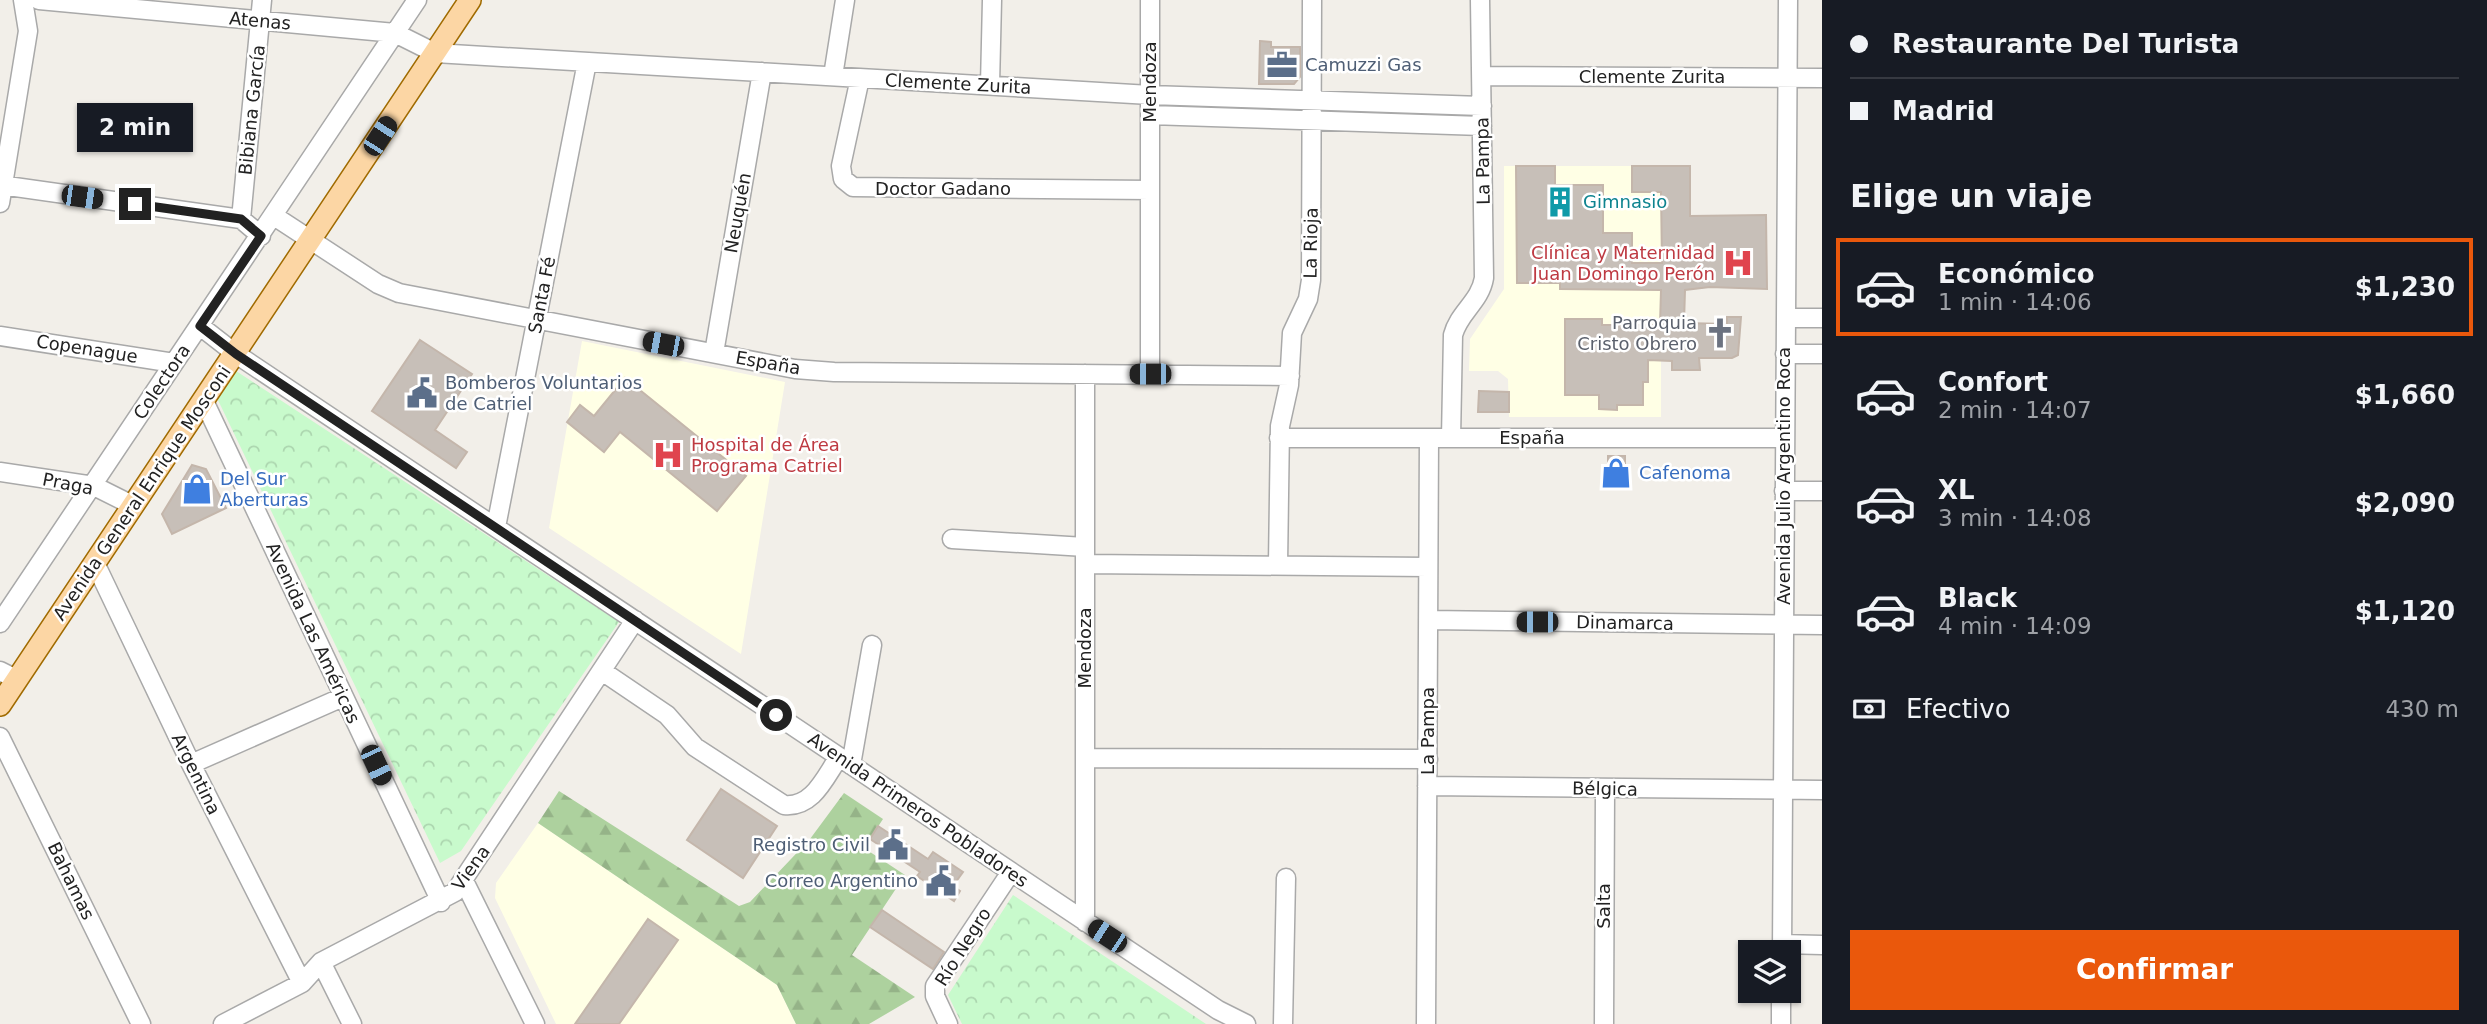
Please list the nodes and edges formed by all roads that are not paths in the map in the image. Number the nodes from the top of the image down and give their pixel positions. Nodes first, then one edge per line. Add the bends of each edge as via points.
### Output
1 (23, 0) edge
2 (39, 0) edge
3 (262, 0) edge
4 (417, 0) edge
5 (470, 0) edge
6 (845, 0) edge
7 (992, 0) edge
8 (1150, 0) edge
9 (1312, 0) edge
10 (1480, 0) edge
11 (1788, 0) edge
12 (261, 21) junction
13 (395, 33) junction
14 (435, 53) junction
15 (587, 62) junction
16 (762, 72) junction
17 (833, 76) junction
18 (1482, 76) junction
19 (860, 78) junction
20 (1787, 78) junction
21 (1822, 78) edge
22 (990, 85) junction
23 (1150, 95) junction
24 (1312, 100) junction
25 (1482, 106) junction
26 (1150, 116) junction
27 (1312, 121) junction
28 (1482, 126) junction
29 (1150, 190) junction
30 (1, 191) edge
31 (274, 216) junction
32 (241, 219) junction
33 (261, 236) junction
34 (311, 240) junction
35 (1786, 318) junction
36 (1822, 318) edge
37 (537, 320) junction
38 (200, 326) junction
39 (0, 336) edge
40 (713, 353) junction
41 (236, 354) junction
42 (1785, 354) junction
43 (1822, 354) edge
44 (174, 363) junction
45 (1085, 374) junction
46 (1150, 374) junction
47 (1290, 376) junction
48 (204, 401) junction
49 (1279, 438) junction
50 (1429, 438) junction
51 (1451, 438) junction
52 (1784, 438) junction
53 (0, 472) edge
54 (94, 486) junction
55 (1784, 491) junction
56 (1822, 491) edge
57 (134, 506) junction
58 (496, 527) junction
59 (952, 539) dead end
60 (1085, 556) junction
61 (95, 563) junction
62 (1278, 565) junction
63 (1428, 567) junction
64 (635, 620) junction
65 (1428, 620) junction
66 (0, 623) edge
67 (1783, 625) junction
68 (1822, 625) edge
69 (872, 645) dead end
70 (601, 671) junction
71 (8, 675) edge
72 (343, 696) junction
73 (0, 705) edge
74 (0, 737) edge
75 (1085, 758) junction
76 (1427, 759) junction
77 (845, 761) junction
78 (191, 764) junction
79 (1427, 786) junction
80 (1605, 789) junction
81 (1782, 790) junction
82 (1822, 790) edge
83 (1011, 872) junction
84 (1286, 878) dead end
85 (464, 881) junction
86 (441, 902) junction
87 (1085, 922) junction
88 (1782, 940) edge
89 (1822, 945) edge
90 (1801, 947) edge
91 (321, 962) junction
92 (302, 983) junction
93 (1782, 1003) edge
94 (1218, 1010) junction
95 (141, 1024) edge
96 (223, 1024) edge
97 (352, 1024) edge
98 (535, 1024) edge
99 (948, 1024) edge
100 (1233, 1024) edge
101 (1246, 1024) edge
102 (1283, 1024) edge
103 (1426, 1024) edge
104 (1604, 1024) edge
105 (1781, 1024) edge

1 - 30 street via 28,31
2 - 12 street, Atenas
3 - 12 street, Bibiana García
4 - 13 street, Colectora
5 - 14 main road, Avenida General Enrique Mosconi
6 - 17 street
7 - 22 street
8 - 23 street, Mendoza
9 - 24 street, La Rioja
10 - 18 street, La Pampa
11 - 20 street, Avenida Julio Argentino Roca
12 - 13 street, Atenas
12 - 32 street, Bibiana García
13 - 14 street, Atenas
13 - 31 street, Colectora
14 - 15 street, Clemente Zurita
14 - 34 main road, Avenida General Enrique Mosconi
15 - 16 street, Clemente Zurita
15 - 37 street, Santa Fé
16 - 17 street, Clemente Zurita
16 - 40 street, Neuquén
17 - 19 street, Clemente Zurita
18 - 20 street, Clemente Zurita
18 - 25 street, La Pampa
19 - 22 street, Clemente Zurita
19 - 29 street, Doctor Gadano via 841,166 843,179 853,187
20 - 21 street, Clemente Zurita
20 - 35 street, Avenida Julio Argentino Roca
22 - 23 street, Clemente Zurita
23 - 24 street, Clemente Zurita
23 - 26 street, Mendoza
24 - 25 street, Clemente Zurita
24 - 27 street, La Rioja
25 - 28 street, La Pampa
26 - 27 street
26 - 29 street, Mendoza
27 - 28 street
27 - 47 street, La Rioja via 1310,289 1292,333
28 - 51 street, La Pampa via 1484,278 1480,294 1453,335
29 - 46 street, Mendoza
30 - 32 street
31 - 33 street, Colectora
31 - 34 street, España
32 - 33 street
33 - 38 street, Colectora
34 - 37 street, España via 388,289
34 - 41 main road, Avenida General Enrique Mosconi
35 - 36 street
35 - 42 street, Avenida Julio Argentino Roca
37 - 40 street, España
37 - 58 street, Santa Fé
38 - 41 street, Avenida Primeros Pobladores
38 - 44 street, Colectora
39 - 44 street, Copenague
40 - 45 street, España via 821,372
41 - 48 main road, Avenida General Enrique Mosconi
41 - 58 street, Avenida Primeros Pobladores
42 - 43 street
42 - 52 street, Avenida Julio Argentino Roca
44 - 54 street, Colectora
45 - 46 street, España
45 - 60 street, Mendoza
46 - 47 street, España
47 - 49 street, La Rioja
48 - 57 main road, Avenida General Enrique Mosconi
48 - 72 street, Avenida Las Américas
49 - 50 street, España
49 - 62 street, La Rioja
50 - 51 street, España
50 - 63 street, La Pampa
51 - 52 street, España
52 - 55 street, Avenida Julio Argentino Roca
53 - 54 street, Praga
54 - 57 street, Praga
54 - 66 street, Colectora
55 - 56 street
55 - 67 street, Avenida Julio Argentino Roca
57 - 61 main road, Avenida General Enrique Mosconi
58 - 64 street, Avenida Primeros Pobladores
59 - 60 street
60 - 62 street
60 - 75 street, Mendoza
61 - 71 main road, Avenida General Enrique Mosconi
61 - 78 street, Argentina
62 - 63 street
63 - 65 street, La Pampa
64 - 70 street, Viena
64 - 77 street, Avenida Primeros Pobladores
65 - 67 street, Dinamarca
65 - 76 street, La Pampa
67 - 68 street, Dinamarca
67 - 81 street, Avenida Julio Argentino Roca
69 - 77 street
70 - 77 street via 667,715 695,747 784,805 807,800
70 - 85 street, Viena
71 - 73 main road, Avenida General Enrique Mosconi
72 - 78 street
72 - 86 street, Avenida Las Américas
74 - 95 street, Bahamas
75 - 76 street
75 - 87 street, Mendoza
76 - 79 street, La Pampa
77 - 83 street, Avenida Primeros Pobladores
78 - 92 street, Argentina
79 - 80 street, Bélgica
79 - 103 street, La Pampa
80 - 81 street, Bélgica
80 - 104 street, Salta
81 - 82 street, Bélgica
81 - 88 street, Avenida Julio Argentino Roca
83 - 87 street, Avenida Primeros Pobladores
83 - 99 street, Río Negro via 935,986 934,996
84 - 102 street
85 - 86 street, Viena
85 - 98 street
86 - 91 street, Viena
87 - 94 street, Avenida Primeros Pobladores
89 - 90 street
91 - 92 street, Viena
91 - 97 street
92 - 96 street, Viena
93 - 105 street
94 - 100 street, Avenida Primeros Pobladores
94 - 101 street, Avenida Primeros Pobladores

